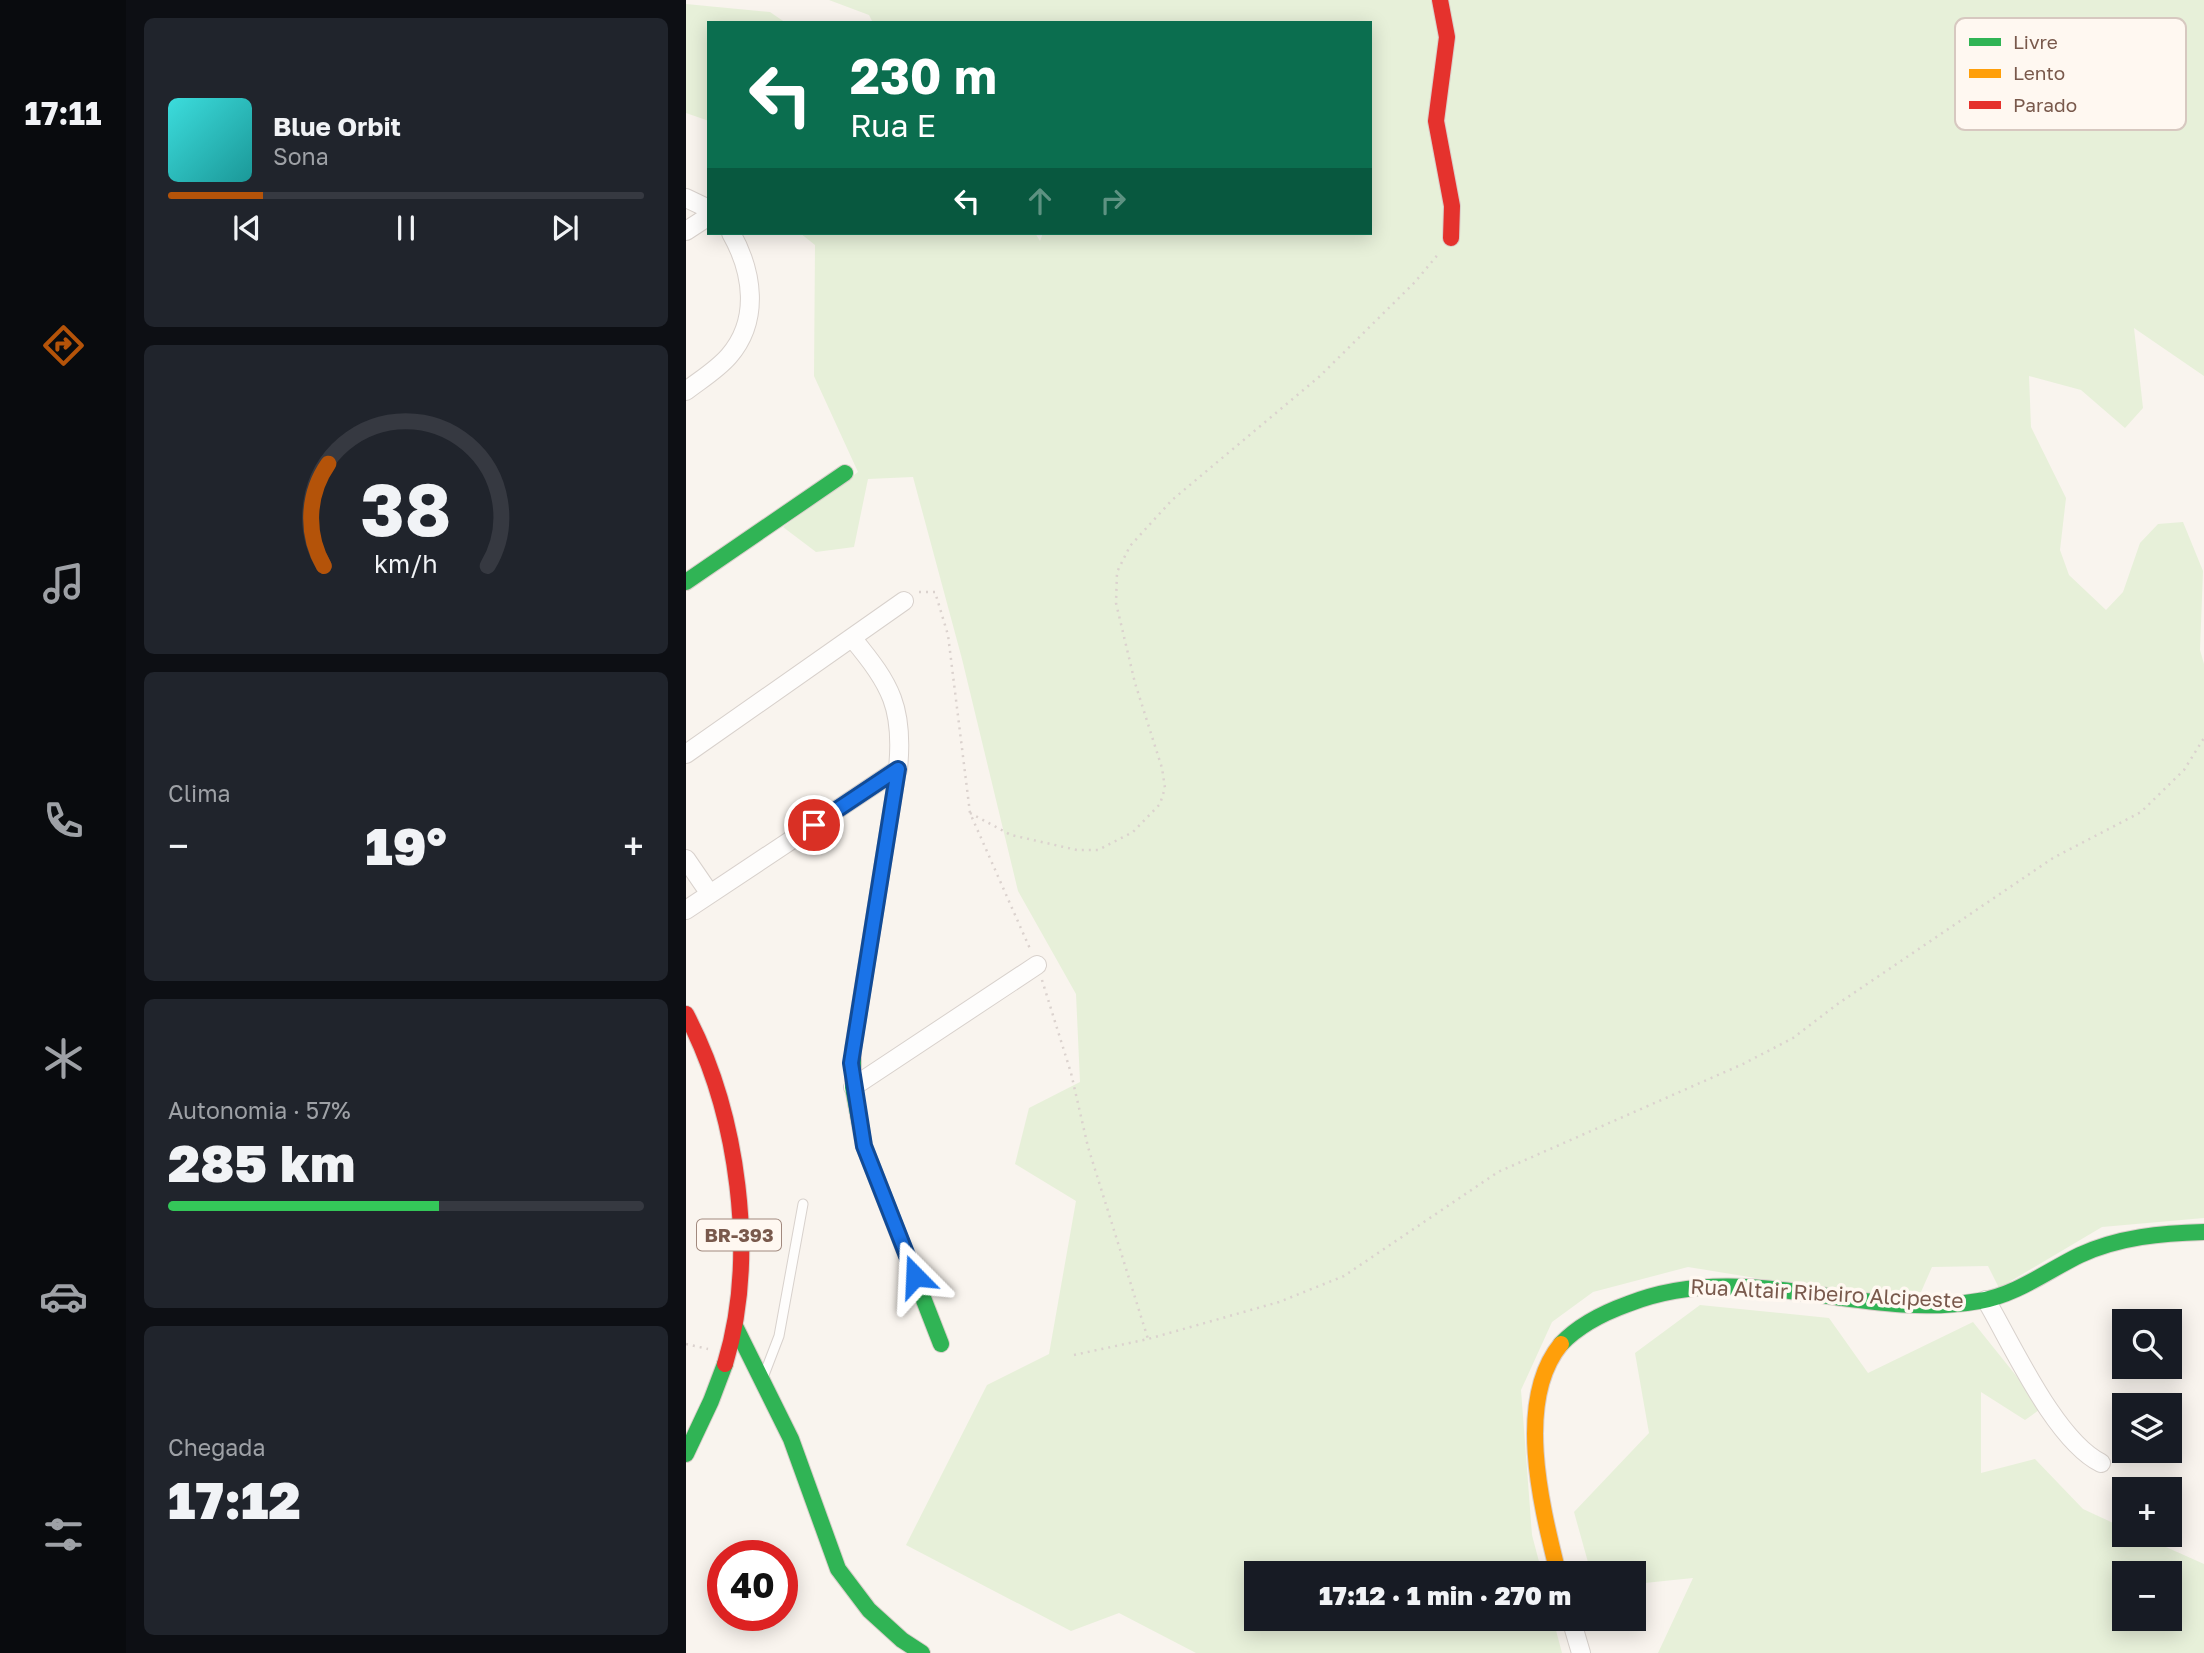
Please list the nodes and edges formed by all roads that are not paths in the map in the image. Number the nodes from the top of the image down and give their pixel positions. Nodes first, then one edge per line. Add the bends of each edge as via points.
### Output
1 (1440, 0) edge
2 (686, 198) edge
3 (707, 208) edge
4 (707, 217) edge
5 (686, 231) edge
6 (732, 235) edge
7 (1451, 238) road end
8 (686, 391) edge
9 (845, 473) dead end
10 (686, 582) edge
11 (904, 601) road end
12 (853, 639) junction
13 (686, 754) edge
14 (898, 769) junction
15 (686, 859) edge
16 (710, 894) junction
17 (686, 910) edge
18 (1037, 965) road end
19 (686, 1014) edge
20 (853, 1087) junction
21 (803, 1204) dead end
22 (2204, 1232) edge
23 (1986, 1300) junction
24 (735, 1326) junction
25 (941, 1344) dead end
26 (761, 1380) junction
27 (686, 1454) edge
28 (2101, 1463) dead end
29 (1555, 1561) edge
30 (1575, 1631) edge
31 (922, 1653) edge
32 (1581, 1653) edge

1 - 7 street via 1447,37 1436,121 1452,206
2 - 3 street
4 - 5 street
6 - 8 street via 744,258 750,304 744,333 719,366
9 - 10 street
11 - 12 street
12 - 13 street
12 - 14 street via 892,694 900,736
14 - 16 street
14 - 20 street via 853,1049
15 - 16 street
16 - 17 street
18 - 20 street
19 - 24 street, BR-393 via 727,1119 738,1212
20 - 25 street via 864,1146
21 - 26 lane via 779,1336
22 - 23 street, Rua Altair Ribeiro Alcipeste via 2127,1238
23 - 28 street via 2065,1433 2081,1451
23 - 29 street, Rua Altair Ribeiro Alcipeste via 1944,1304 1693,1285 1646,1296 1586,1324 1554,1353 1538,1394 1540,1483
24 - 26 street
24 - 27 street, BR-393 via 710,1404
26 - 31 street via 792,1439 846,1584 884,1624
30 - 32 street

